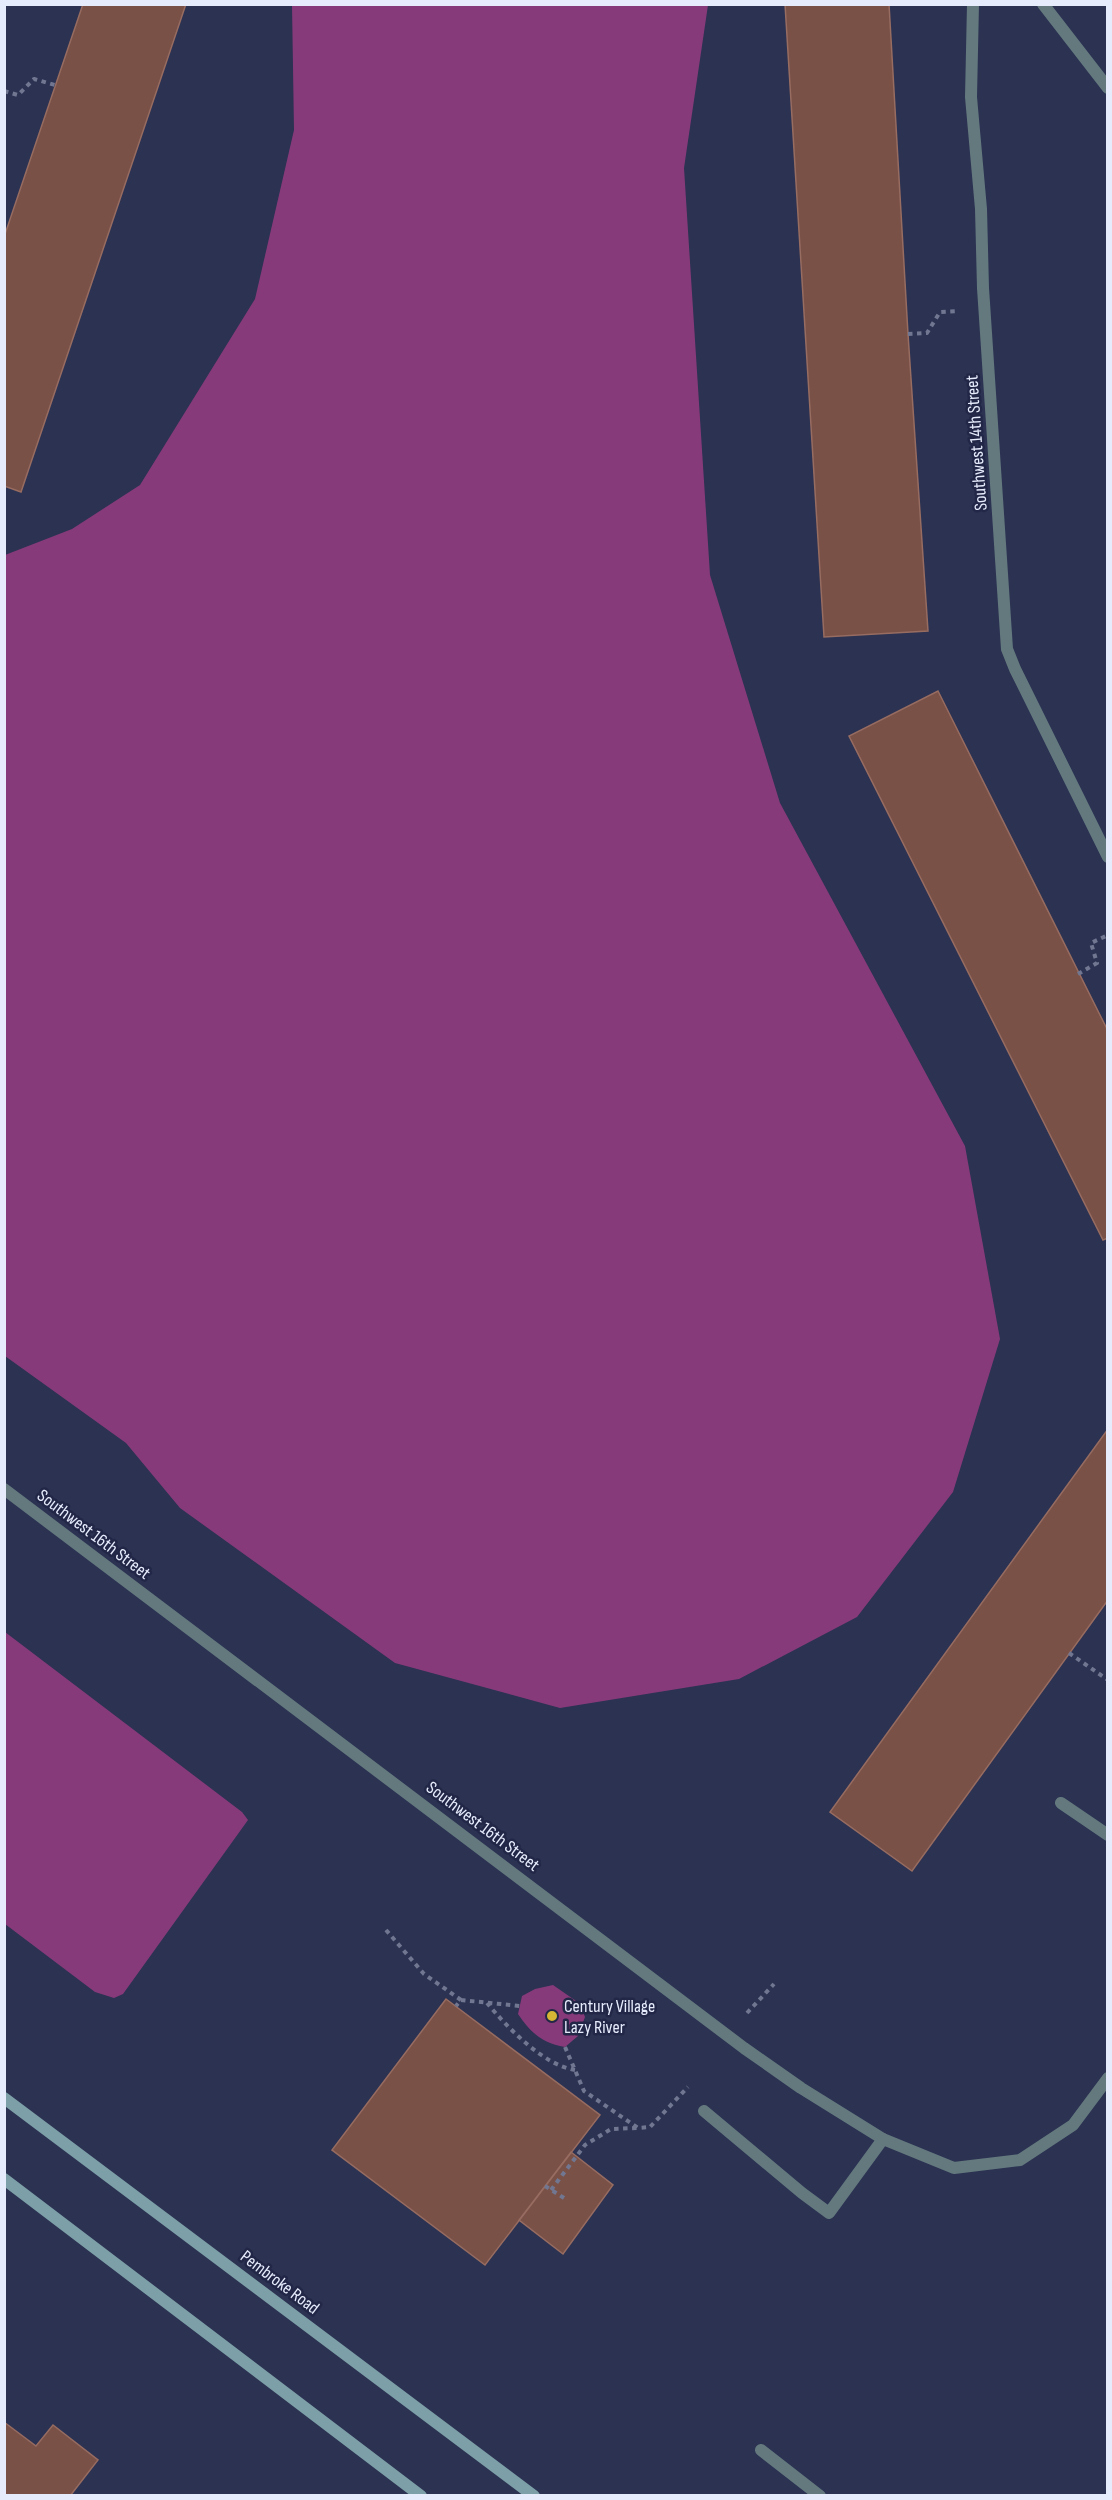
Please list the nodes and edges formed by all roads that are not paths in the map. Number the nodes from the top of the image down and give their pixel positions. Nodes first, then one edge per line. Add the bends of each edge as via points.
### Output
1 (973, 4) edge
2 (1042, 4) edge
3 (1107, 88) edge
4 (1107, 857) edge
5 (4, 1489) edge
6 (1061, 1803) dead end
7 (1107, 1835) edge
8 (1107, 2078) edge
9 (4, 2098) edge
10 (704, 2111) dead end
11 (883, 2139) junction
12 (4, 2179) edge
13 (761, 2450) dead end
14 (421, 2496) edge
15 (534, 2496) edge
16 (820, 2496) edge

1 - 4 street, Southwest 14th Street via 971,97 1007,650
2 - 3 street
5 - 11 street, Southwest 16th Street via 744,2048
6 - 7 street
8 - 11 street, Southwest 16th Street via 1073,2125 1020,2160 954,2168
9 - 15 main road, Pembroke Road
10 - 11 street via 829,2213
12 - 14 main road
13 - 16 street

